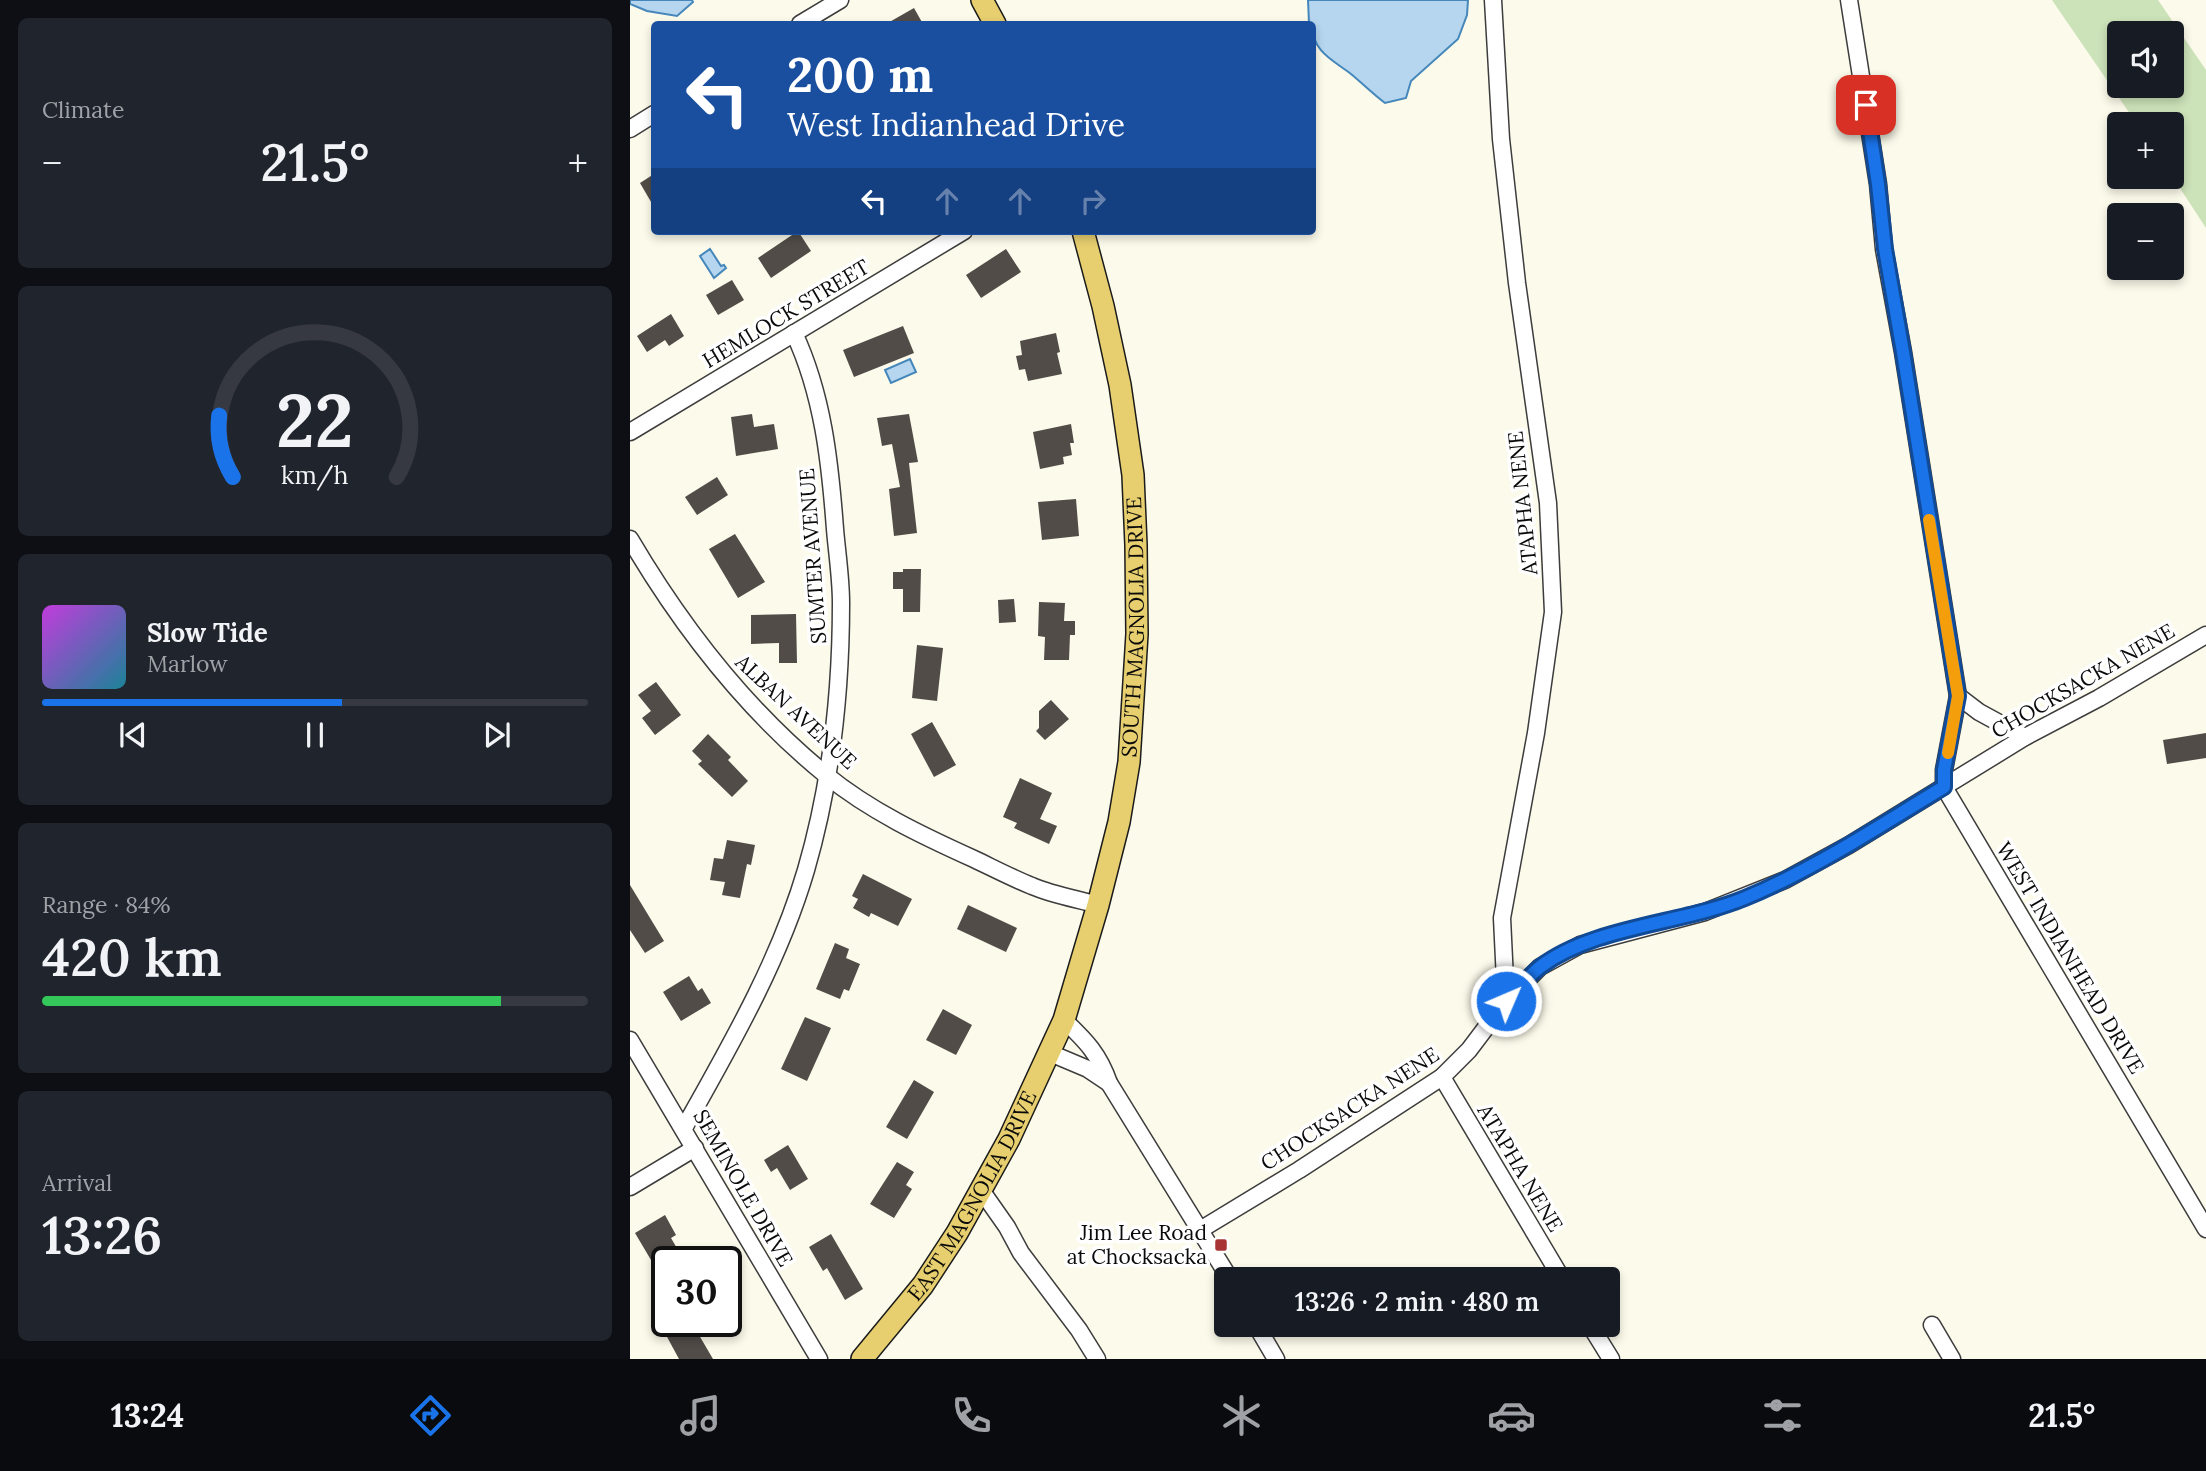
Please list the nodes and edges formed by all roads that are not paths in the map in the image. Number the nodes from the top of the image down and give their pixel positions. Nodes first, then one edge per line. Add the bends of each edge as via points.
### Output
1 (840, 0) edge
2 (982, 0) edge
3 (1493, 0) edge
4 (1849, 0) edge
5 (805, 21) edge
6 (993, 21) edge
7 (651, 116) edge
8 (630, 129) edge
9 (957, 235) edge
10 (1084, 235) edge
11 (794, 333) junction
12 (630, 432) edge
13 (630, 540) edge
14 (2206, 635) edge
15 (1958, 696) junction
16 (2025, 737) junction
17 (827, 776) junction
18 (1944, 787) junction
19 (1098, 905) junction
20 (1506, 1001) junction
21 (1063, 1020) junction
22 (630, 1040) edge
23 (1050, 1054) junction
24 (1442, 1077) junction
25 (1110, 1083) junction
26 (684, 1128) junction
27 (695, 1148) junction
28 (630, 1187) edge
29 (981, 1190) junction
30 (2206, 1229) edge
31 (1200, 1230) junction
32 (1223, 1267) edge
33 (1555, 1267) edge
34 (1932, 1325) dead end
35 (1263, 1337) edge
36 (1597, 1337) edge
37 (819, 1359) edge
38 (862, 1359) edge
39 (1097, 1359) edge
40 (1276, 1359) edge
41 (1611, 1359) edge
42 (1952, 1359) edge

1 - 5 street
2 - 6 main road
3 - 20 street, ATAPHA NENE via 1517,283 1548,503 1553,612 1502,918
4 - 15 street
7 - 8 street
9 - 11 street, HEMLOCK STREET
10 - 19 main road, SOUTH MAGNOLIA DRIVE via 1120,385 1133,475 1136,545 1137,634 1129,762
11 - 12 street, HEMLOCK STREET
11 - 17 street, SUMTER AVENUE via 819,399 831,475 841,600 839,685
13 - 17 street, ALBAN AVENUE via 711,660
14 - 16 street, CHOCKSACKA NENE
15 - 16 street
15 - 18 street
16 - 18 street, CHOCKSACKA NENE
17 - 19 street, ALBAN AVENUE via 926,837 1034,887
17 - 26 street, SUMTER AVENUE via 806,870 787,923 745,1019
18 - 20 street, CHOCKSACKA NENE via 1849,845 1744,898 1580,945 1540,967
18 - 30 street, WEST INDIANHEAD DRIVE
19 - 21 main road, SOUTH MAGNOLIA DRIVE
20 - 24 street, CHOCKSACKA NENE
21 - 23 main road, EAST MAGNOLIA DRIVE
21 - 25 street via 1102,1062
22 - 26 street, SEMINOLE DRIVE
23 - 25 street
23 - 29 main road, EAST MAGNOLIA DRIVE
24 - 31 street, CHOCKSACKA NENE
24 - 33 street, ATAPHA NENE
25 - 31 street
26 - 27 street, SEMINOLE DRIVE
27 - 28 street
27 - 37 street, SEMINOLE DRIVE
29 - 38 main road, EAST MAGNOLIA DRIVE via 923,1285
29 - 39 street
31 - 32 street
34 - 42 street
35 - 40 street
36 - 41 street

